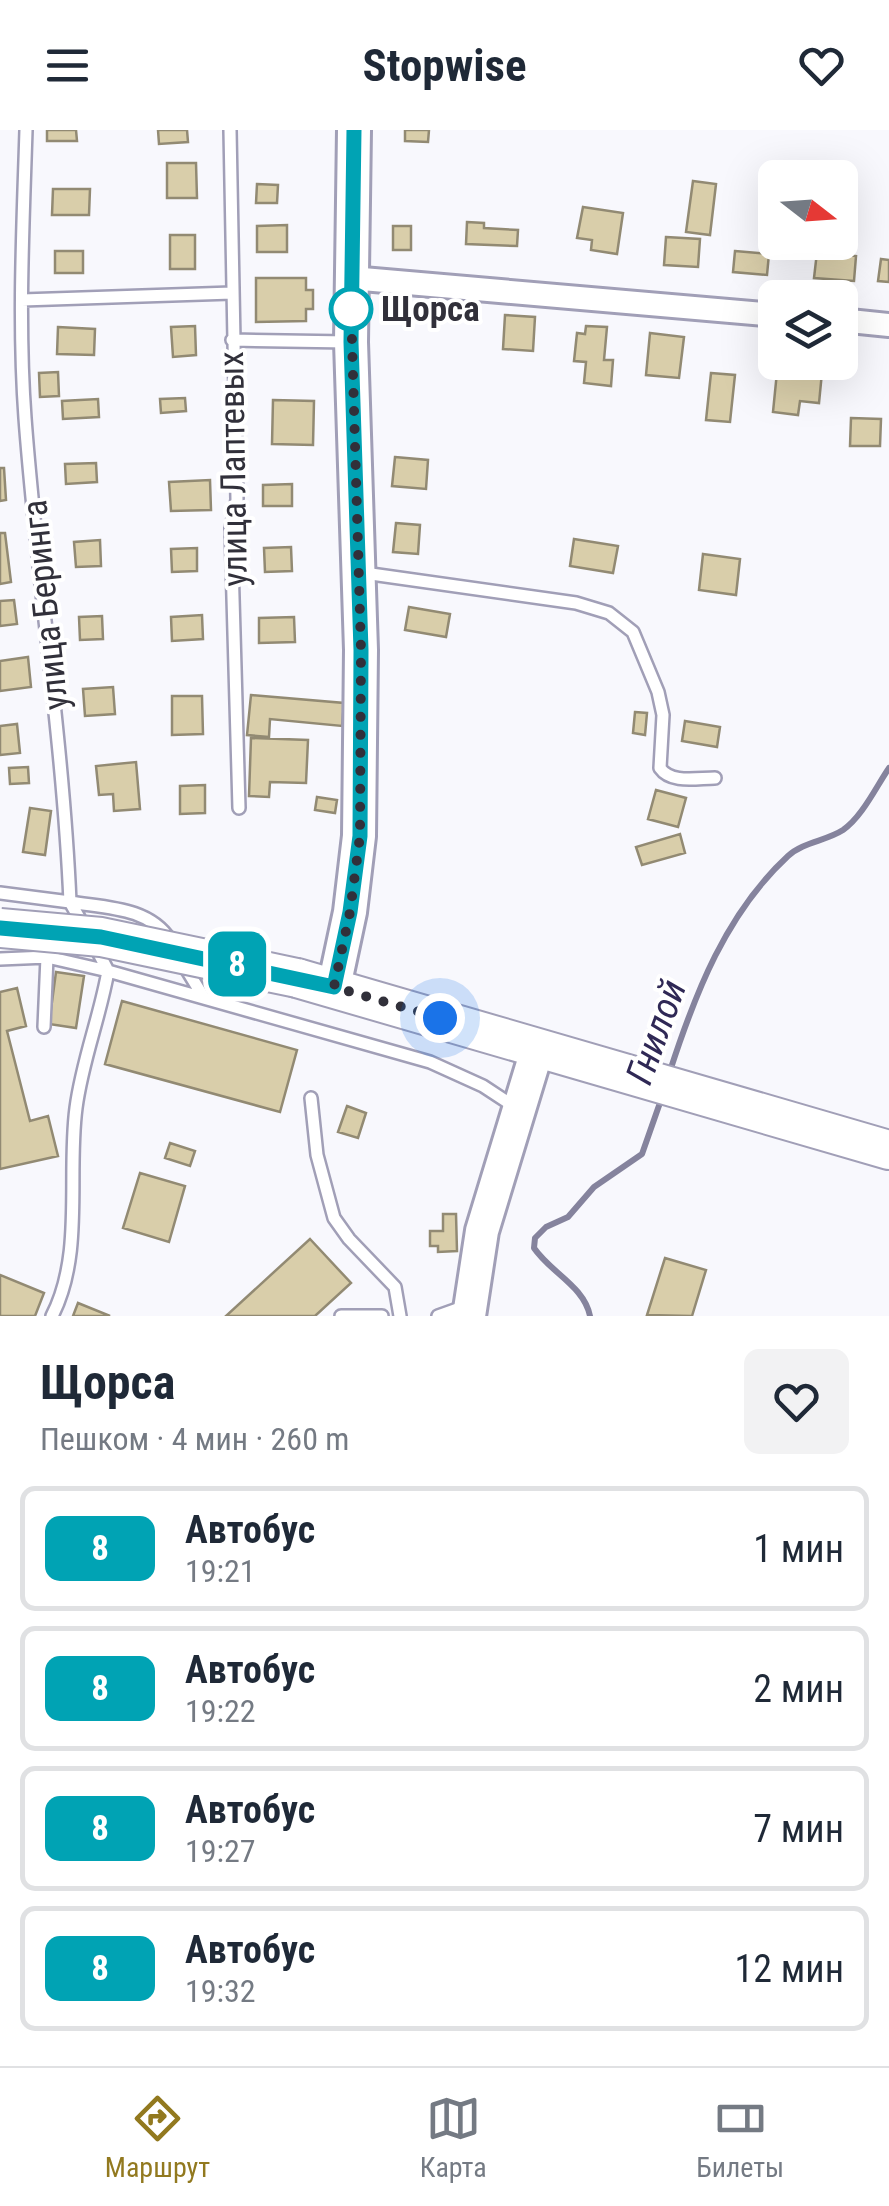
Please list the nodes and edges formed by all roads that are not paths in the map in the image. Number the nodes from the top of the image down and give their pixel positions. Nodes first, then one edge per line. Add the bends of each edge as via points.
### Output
1 (26, 130) edge
2 (230, 130) edge
3 (354, 130) edge
4 (351, 278) junction
5 (232, 294) junction
6 (22, 300) junction
7 (758, 313) edge
8 (858, 321) edge
9 (889, 324) edge
10 (232, 340) junction
11 (351, 342) junction
12 (359, 572) junction
13 (714, 778) dead end
14 (240, 808) dead end
15 (0, 893) edge
16 (70, 902) junction
17 (0, 928) edge
18 (0, 958) edge
19 (47, 958) junction
20 (108, 971) junction
21 (334, 987) junction
22 (204, 998) junction
23 (44, 1028) dead end
24 (538, 1046) junction
25 (310, 1098) dead end
26 (520, 1110) junction
27 (889, 1150) edge
28 (469, 1310) edge
29 (52, 1316) edge
30 (340, 1316) edge
31 (382, 1316) edge
32 (400, 1316) edge
33 (438, 1316) edge

1 - 6 lane, улица Беринга
2 - 5 lane, улица Лаптевых
3 - 4 main road
4 - 7 street
4 - 11 main road
5 - 6 lane
5 - 10 lane, улица Лаптевых
6 - 16 lane, улица Беринга via 25,417
8 - 9 street
10 - 11 lane
10 - 14 lane, улица Лаптевых
11 - 12 main road
12 - 13 lane via 609,612 633,632 658,692 664,775
12 - 21 main road via 360,836
15 - 16 lane
16 - 20 lane
16 - 22 lane via 143,915 163,929
17 - 21 main road, bridge via 101,937
18 - 19 lane
19 - 20 lane
19 - 23 lane
20 - 22 lane
20 - 29 lane via 76,1109 69,1256
21 - 24 main road
22 - 26 lane via 430,1062
24 - 26 main road
24 - 27 main road
25 - 32 lane via 334,1218 395,1287
26 - 28 main road via 482,1231
28 - 33 lane
30 - 31 lane

